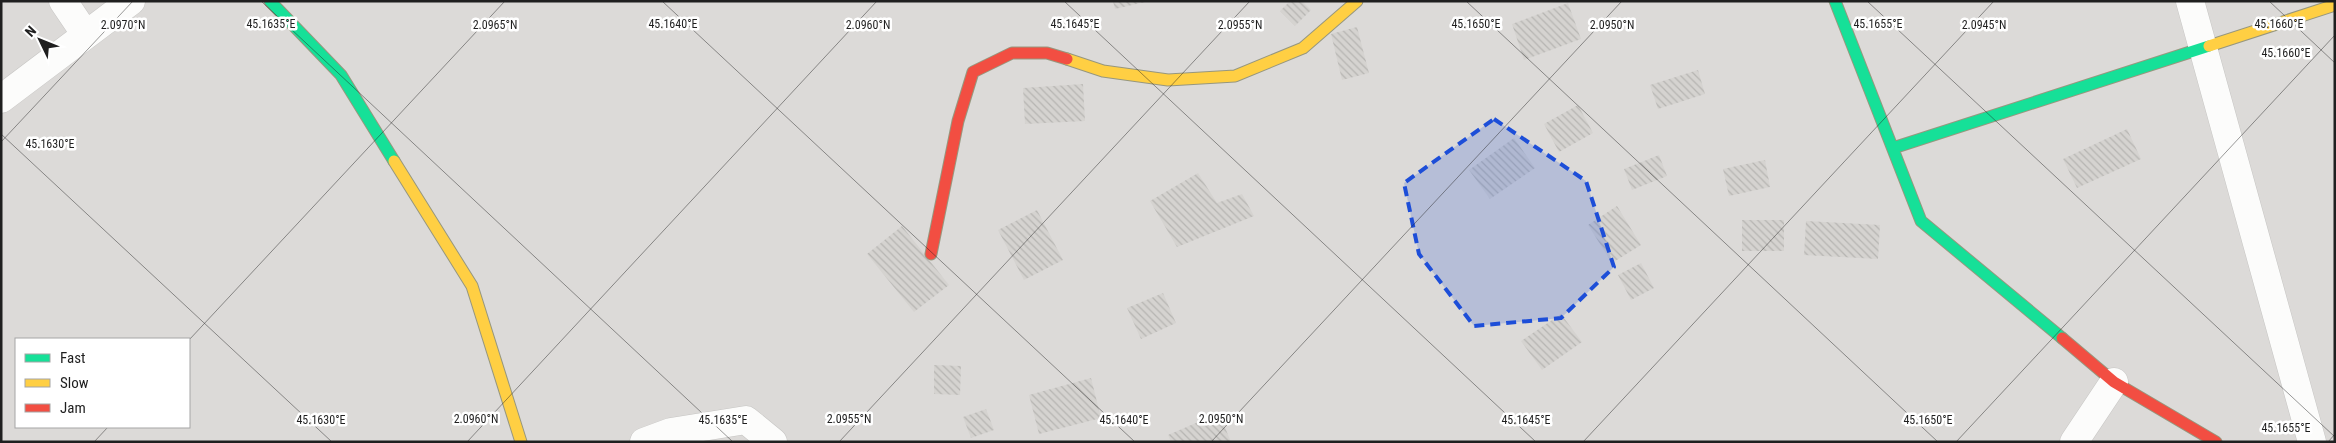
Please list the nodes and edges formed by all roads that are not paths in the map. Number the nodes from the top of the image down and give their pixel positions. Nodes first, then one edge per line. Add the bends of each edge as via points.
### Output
1 (63, 1) edge
2 (131, 1) edge
3 (270, 1) edge
4 (1357, 1) edge
5 (1835, 1) edge
6 (2190, 1) edge
7 (2335, 6) edge
8 (86, 34) junction
9 (2202, 48) junction
10 (1, 99) edge
11 (1893, 148) junction
12 (931, 254) dead end
13 (2114, 382) junction
14 (521, 442) edge
15 (644, 442) edge
16 (773, 442) edge
17 (2074, 442) edge
18 (2216, 442) edge
19 (2312, 442) edge

1 - 8 street
2 - 8 street
3 - 14 street via 340,75 472,286
4 - 12 street via 1303,48 1235,76 1168,80 1103,71 1046,53 1012,53 973,72 958,121
5 - 11 street
6 - 9 street
7 - 9 street
8 - 10 street
9 - 11 street
9 - 19 street
11 - 13 street via 1921,221
13 - 17 street
13 - 18 street
15 - 16 street via 672,432 746,420

